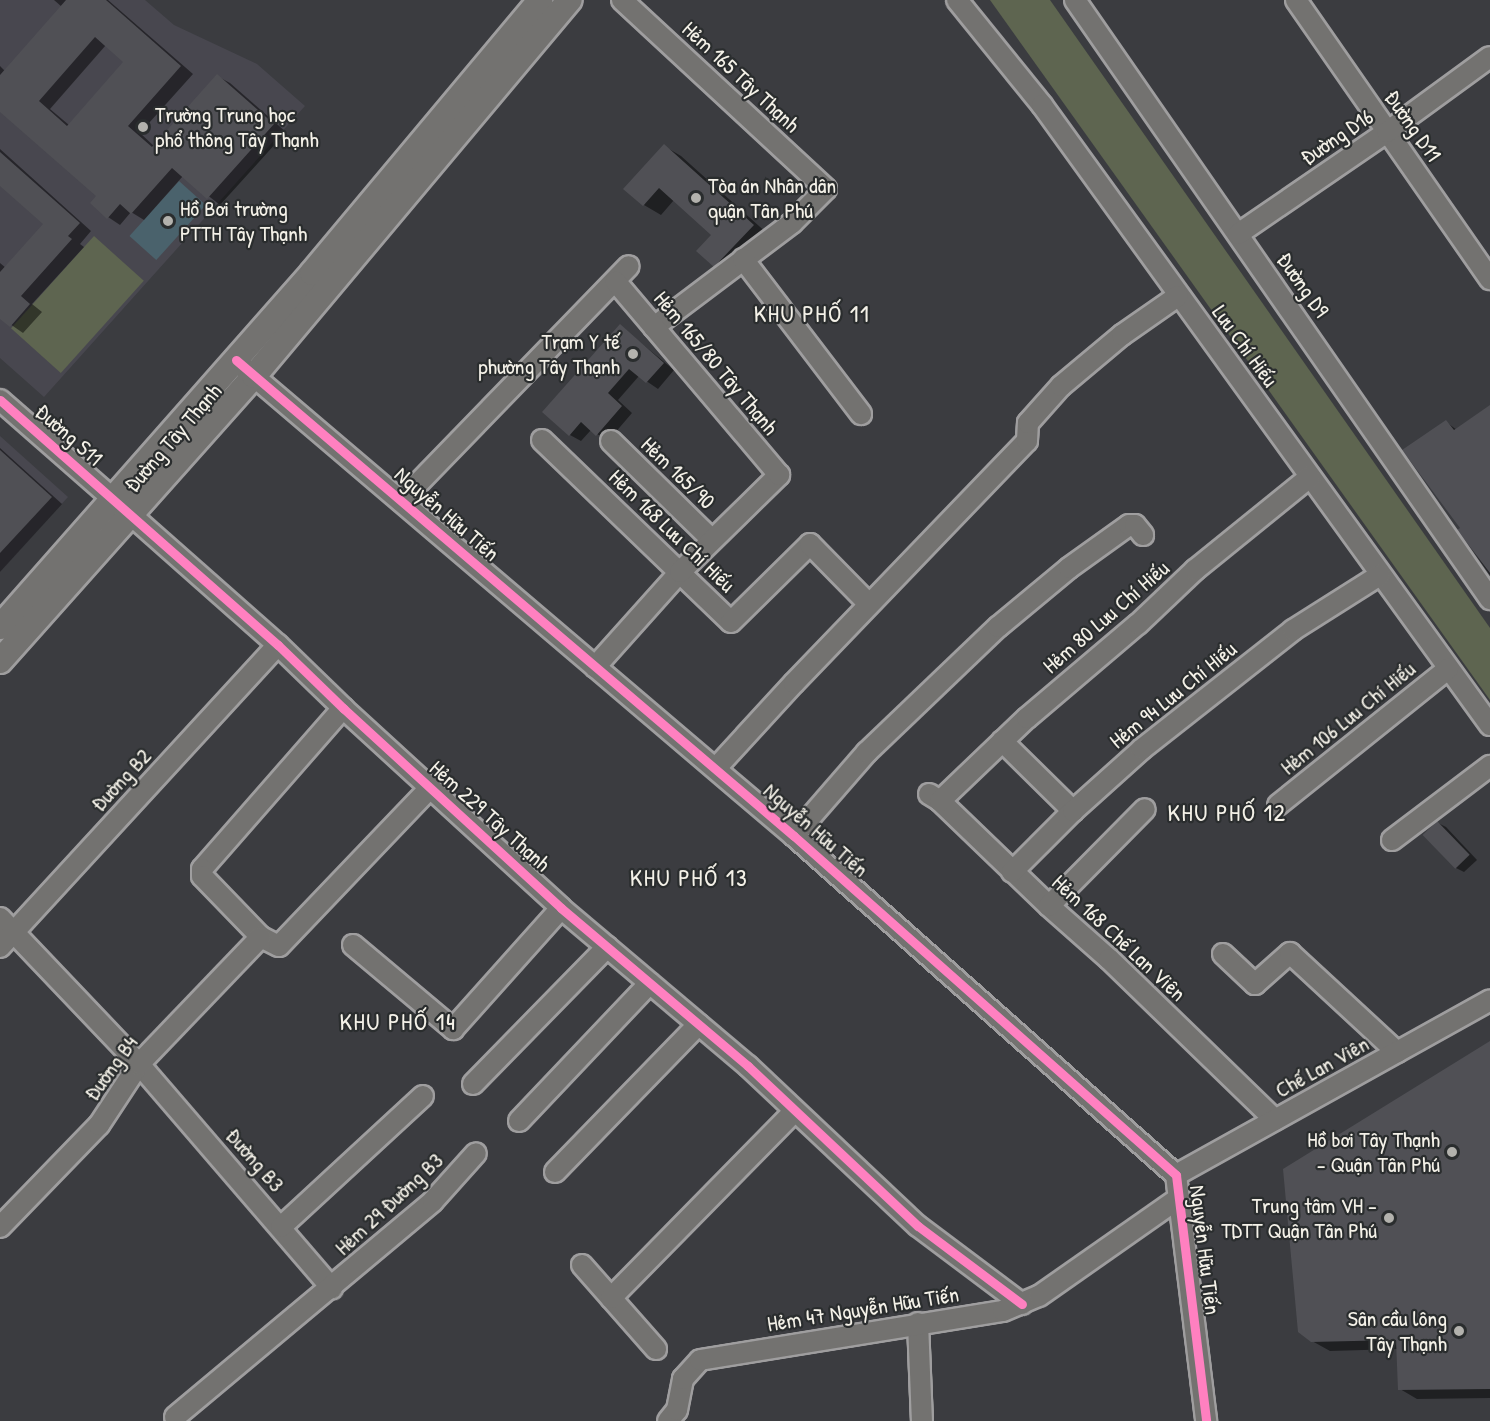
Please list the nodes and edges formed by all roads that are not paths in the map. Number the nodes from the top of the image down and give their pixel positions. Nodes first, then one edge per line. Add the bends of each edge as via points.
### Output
1 (540, 0) edge
2 (569, 0) edge
3 (622, 0) edge
4 (957, 0) edge
5 (1075, 0) edge
6 (1296, 0) edge
7 (1490, 57) edge
8 (1388, 132) junction
9 (1238, 234) junction
10 (743, 259) junction
11 (629, 266) dead end
12 (1490, 279) edge
13 (615, 282) junction
14 (1178, 296) junction
15 (654, 327) junction
16 (236, 360) junction
17 (254, 376) junction
18 (0, 400) edge
19 (861, 414) dead end
20 (542, 440) dead end
21 (611, 441) dead end
22 (1310, 477) junction
23 (113, 499) junction
24 (401, 501) junction
25 (131, 515) junction
26 (1143, 535) dead end
27 (712, 540) junction
28 (680, 572) junction
29 (1380, 575) junction
30 (1490, 599) edge
31 (869, 604) junction
32 (0, 627) edge
33 (278, 645) junction
34 (0, 661) edge
35 (595, 667) junction
36 (1448, 669) junction
37 (343, 708) junction
38 (1490, 725) edge
39 (1002, 741) junction
40 (1490, 766) edge
41 (716, 768) junction
42 (430, 788) junction
43 (934, 798) joint
44 (1278, 805) dead end
45 (1144, 809) dead end
46 (1073, 811) junction
47 (794, 836) junction
48 (1392, 840) dead end
49 (1012, 872) junction
50 (1049, 906) junction
51 (561, 908) junction
52 (7, 925) edge
53 (261, 937) junction
54 (353, 945) dead end
55 (0, 947) edge
56 (607, 947) junction
57 (1223, 954) dead end
58 (650, 983) junction
59 (1490, 1000) edge
60 (699, 1024) junction
61 (1397, 1052) junction
62 (139, 1064) junction
63 (473, 1084) dead end
64 (423, 1096) dead end
65 (795, 1112) junction
66 (1275, 1120) junction
67 (519, 1121) dead end
68 (476, 1153) dead end
69 (555, 1172) dead end
70 (1176, 1175) junction
71 (1179, 1198) junction
72 (0, 1227) edge
73 (281, 1227) junction
74 (582, 1265) dead end
75 (332, 1288) junction
76 (611, 1298) junction
77 (1022, 1304) junction
78 (918, 1323) junction
79 (656, 1349) dead end
80 (176, 1417) dead end
81 (668, 1421) edge
82 (922, 1421) edge
83 (1206, 1421) edge

1 - 16 street, Đường Tây Thạnh
2 - 17 street, Đường Tây Thạnh
3 - 10 street, Hẻm 165 Tây Thạnh via 826,189 792,223
4 - 14 street, Lưu Chí Hiếu via 1042,105
5 - 9 street, Đường D9
6 - 8 street, Đường D11
7 - 8 street, Đường D16
8 - 9 street, Đường D16
8 - 12 street, Đường D11
9 - 30 street, Đường D9
10 - 15 street
10 - 19 street
11 - 13 street
13 - 15 street, Hẻm 165/80 Tây Thạnh
13 - 24 street
14 - 22 street, Lưu Chí Hiếu
14 - 31 street via 1122,335 1061,386 1028,423 1027,441
15 - 27 street, Hẻm 165/80 Tây Thạnh via 779,475
16 - 17 street, Nguyễn Hữu Tiến
16 - 23 street, Đường Tây Thạnh
17 - 24 street, Nguyễn Hữu Tiến
17 - 25 street, Đường Tây Thạnh
18 - 23 street, Đường S11
20 - 28 street, Hẻm 168 Lưu Chí Hiếu
21 - 27 street, Hẻm 165/90
22 - 29 street, Lưu Chí Hiếu
22 - 39 street, Hẻm 80 Lưu Chí Hiếu via 1196,570
23 - 25 street
23 - 32 street, Đường Tây Thạnh
24 - 35 street, Nguyễn Hữu Tiến
25 - 33 street, Hẻm 229 Tây Thạnh
25 - 34 street, Đường Tây Thạnh
26 - 47 street via 1135,525 1129,525 998,627 867,753
27 - 28 street
28 - 31 street, Hẻm 168 Lưu Chí Hiếu via 732,622 810,544
28 - 35 street
29 - 36 street, Lưu Chí Hiếu
29 - 46 street, Hẻm 94 Lưu Chí Hiếu via 1293,630 1142,749
31 - 41 street
33 - 37 street, Hẻm 229 Tây Thạnh
33 - 52 street, Đường B2
35 - 41 street, Nguyễn Hữu Tiến
36 - 38 street, Lưu Chí Hiếu
36 - 44 street, Hẻm 106 Lưu Chí Hiếu
37 - 42 street, Hẻm 229 Tây Thạnh
37 - 53 street via 202,869 202,876
39 - 43 street, Hẻm 80 Lưu Chí Hiếu
39 - 46 street
40 - 48 street
41 - 47 street, Nguyễn Hữu Tiến
42 - 51 street, Hẻm 229 Tây Thạnh
42 - 53 street via 279,946
43 - 49 street, Hẻm 168 Chế Lan Viên
45 - 50 street
46 - 49 street, Hẻm 94 Lưu Chí Hiếu
47 - 70 street, Nguyễn Hữu Tiến
49 - 50 street, Hẻm 168 Chế Lan Viên
50 - 66 street, Hẻm 168 Chế Lan Viên
51 - 54 street via 453,1029
51 - 56 street, Hẻm 229 Tây Thạnh
52 - 55 street, Đường B2
52 - 62 street, Đường B3
53 - 62 street, Đường B4
56 - 58 street, Hẻm 229 Tây Thạnh
56 - 63 street
57 - 61 street via 1256,984 1290,953
58 - 60 street, Hẻm 229 Tây Thạnh
58 - 67 street
59 - 61 street, Chế Lan Viên
60 - 65 street, Hẻm 229 Tây Thạnh
60 - 69 street
61 - 66 street, Chế Lan Viên
62 - 72 street, Đường B4 via 99,1125
62 - 73 street, Đường B3
64 - 73 street
65 - 76 street
65 - 77 street, Hẻm 229 Tây Thạnh via 918,1226
66 - 70 street, Chế Lan Viên
68 - 75 street, Hẻm 29 Đường B3 via 433,1201
70 - 71 street, Nguyễn Hữu Tiến
71 - 77 street, Hẻm 47 Nguyễn Hữu Tiến
71 - 83 street, Nguyễn Hữu Tiến
73 - 75 street, Đường B3
74 - 76 street
75 - 80 street
76 - 79 street
77 - 78 street, Hẻm 47 Nguyễn Hữu Tiến via 986,1315
78 - 81 street, Hẻm 47 Nguyễn Hữu Tiến via 700,1360 683,1379 677,1410
78 - 82 street

